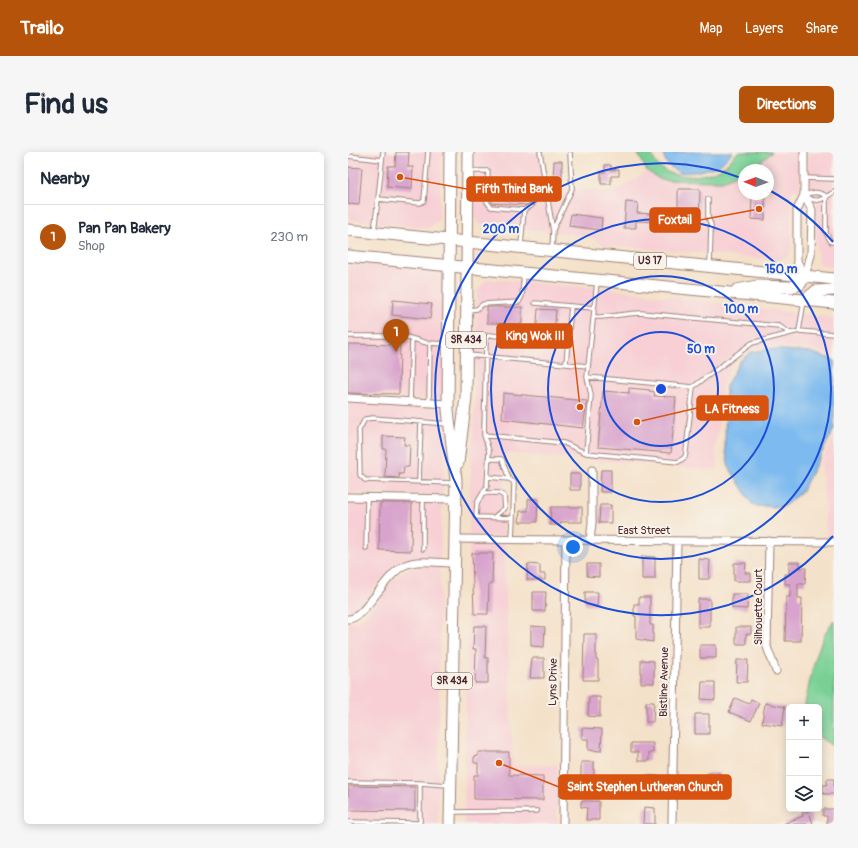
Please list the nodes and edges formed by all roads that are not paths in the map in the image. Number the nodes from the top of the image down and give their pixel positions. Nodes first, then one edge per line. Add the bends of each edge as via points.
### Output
1 (383, 152) edge
2 (428, 152) edge
3 (450, 152) edge
4 (468, 152) edge
5 (540, 152) edge
6 (804, 152) edge
7 (570, 153) edge
8 (348, 156) edge
9 (382, 160) junction
10 (468, 171) junction
11 (804, 178) junction
12 (834, 179) edge
13 (488, 180) junction
14 (834, 192) edge
15 (532, 195) dead end
16 (804, 195) junction
17 (826, 196) junction
18 (378, 199) junction
19 (708, 199) dead end
20 (531, 206) dead end
21 (524, 210) junction
22 (348, 230) edge
23 (553, 231) junction
24 (374, 233) junction
25 (449, 241) junction
26 (834, 242) edge
27 (467, 243) junction
28 (521, 248) junction
29 (552, 251) junction
30 (348, 256) edge
31 (449, 266) junction
32 (710, 267) junction
33 (467, 268) junction
34 (524, 273) junction
35 (805, 276) junction
36 (834, 279) edge
37 (598, 280) junction
38 (834, 290) edge
39 (725, 292) junction
40 (805, 300) junction
41 (535, 302) dead end
42 (834, 303) edge
43 (572, 306) junction
44 (594, 308) junction
45 (467, 310) junction
46 (593, 317) junction
47 (799, 330) junction
48 (790, 333) junction
49 (834, 334) edge
50 (348, 336) edge
51 (412, 339) junction
52 (536, 339) dead end
53 (547, 340) dead end
54 (568, 341) junction
55 (430, 344) junction
56 (448, 344) junction
57 (466, 355) junction
58 (486, 356) junction
59 (566, 364) junction
60 (588, 366) junction
61 (587, 377) junction
62 (693, 387) junction
63 (348, 398) edge
64 (410, 402) junction
65 (429, 403) junction
66 (448, 404) junction
67 (421, 422) junction
68 (450, 424) junction
69 (484, 435) junction
70 (586, 453) junction
71 (488, 459) junction
72 (592, 470) dead end
73 (488, 477) junction
74 (509, 479) junction
75 (419, 481) junction
76 (456, 481) junction
77 (483, 493) junction
78 (348, 497) edge
79 (366, 497) junction
80 (423, 498) junction
81 (455, 499) junction
82 (494, 517) junction
83 (513, 518) junction
84 (454, 539) junction
85 (512, 540) junction
86 (566, 540) junction
87 (590, 541) junction
88 (678, 541) junction
89 (769, 541) junction
90 (834, 542) edge
91 (366, 548) dead end
92 (423, 549) dead end
93 (454, 563) junction
94 (348, 619) edge
95 (776, 671) dead end
96 (348, 782) edge
97 (420, 783) junction
98 (451, 785) junction
99 (537, 811) dead end
100 (450, 812) junction
101 (348, 822) edge
102 (420, 823) edge
103 (450, 824) edge
104 (563, 824) edge
105 (672, 824) edge

1 - 9 lane
2 - 18 lane via 424,201 420,203
3 - 25 main road, SR 434
4 - 10 main road, SR 434
5 - 23 lane
6 - 11 street
7 - 23 lane via 572,189
8 - 9 lane
9 - 18 lane
10 - 13 lane via 488,171
10 - 27 main road, SR 434
11 - 12 lane
11 - 16 street
13 - 15 lane via 534,183
13 - 21 lane via 487,202 491,207
14 - 17 lane
16 - 17 lane via 820,192
16 - 17 lane via 813,201
16 - 35 street via 812,210 810,254
16 - 35 street via 796,210 797,261
17 - 26 lane via 826,233 831,242
18 - 24 lane
19 - 32 lane via 708,217 711,225
20 - 21 lane
21 - 28 lane
22 - 24 main road, US 17
23 - 29 lane
24 - 25 main road, US 17
25 - 27 main road, US 17
25 - 31 main road, SR 434
27 - 28 main road, US 17
27 - 33 main road, SR 434
28 - 29 main road, US 17
29 - 32 main road, US 17
30 - 31 main road, US 17
31 - 33 main road, US 17
31 - 56 main road, SR 434
32 - 35 main road, US 17
33 - 34 main road, US 17
33 - 45 main road, SR 434
34 - 37 main road, US 17
34 - 45 lane via 519,302 483,304 477,310
35 - 36 main road, US 17
35 - 39 main road via 800,284 791,287 757,286
37 - 39 main road, US 17
37 - 44 lane
38 - 40 main road via 816,291
39 - 40 main road, US 17
40 - 42 main road, US 17
40 - 47 lane
41 - 43 lane
43 - 44 lane
43 - 54 lane
44 - 46 lane
45 - 57 main road, SR 434
46 - 48 lane via 641,313 779,326
46 - 60 lane
47 - 48 lane
47 - 49 lane
48 - 62 lane via 752,343
50 - 51 lane via 403,336
51 - 55 lane
51 - 64 lane
52 - 58 lane via 489,335 486,339
53 - 54 lane
54 - 59 lane
55 - 56 lane
55 - 65 lane
56 - 66 main road, SR 434
57 - 58 lane
57 - 76 main road, SR 434 via 466,412
58 - 59 lane
58 - 69 lane
59 - 60 lane
60 - 61 lane
61 - 62 lane
61 - 70 lane via 591,395
62 - 70 lane via 686,452 682,460 674,462
63 - 64 street
64 - 65 street
65 - 66 street
66 - 68 main road, SR 434
67 - 68 lane
67 - 75 lane
67 - 75 lane via 365,419 359,430 360,475 365,480
68 - 76 main road, SR 434
69 - 70 lane via 564,442
69 - 71 lane via 489,451
71 - 73 lane
71 - 74 lane via 502,459
72 - 87 street
73 - 74 lane
73 - 77 lane
74 - 83 lane via 514,482
75 - 76 lane
76 - 81 main road, SR 434
77 - 82 lane via 477,502 476,517
77 - 82 lane via 499,493 504,496 505,508
78 - 79 street
79 - 80 street
79 - 91 lane
80 - 81 street
80 - 92 lane
81 - 84 main road, SR 434
82 - 83 lane
83 - 85 lane
84 - 85 street, East Street
84 - 93 main road, SR 434
85 - 86 street, East Street
86 - 87 street, East Street
86 - 104 street, Lyns Drive
87 - 88 street, East Street
88 - 89 street, East Street
88 - 105 street, Bistline Avenue
89 - 90 street, East Street
89 - 95 street, Silhouette Court via 768,647
93 - 94 street via 405,565 373,596 363,612 353,620
93 - 98 main road, SR 434
96 - 97 lane
97 - 98 lane
97 - 102 lane
98 - 100 main road, SR 434
99 - 100 lane
100 - 103 main road, SR 434
101 - 102 lane

